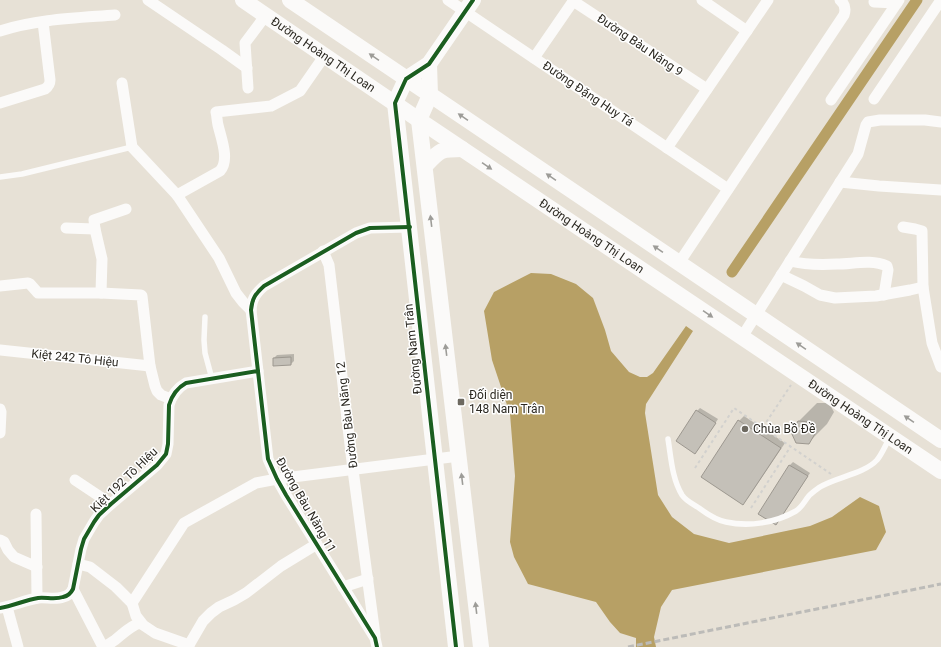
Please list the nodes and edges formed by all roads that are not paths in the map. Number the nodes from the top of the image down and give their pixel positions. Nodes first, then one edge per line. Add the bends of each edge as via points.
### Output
1 (148, 0) edge
2 (243, 0) edge
3 (290, 0) edge
4 (448, 0) edge
5 (702, 0) edge
6 (768, 0) edge
7 (840, 0) edge
8 (941, 0) edge
9 (574, 1) edge
10 (898, 1) edge
11 (874, 2) dead end
12 (469, 6) edge
13 (115, 15) dead end
14 (266, 15) junction
15 (43, 22) junction
16 (0, 31) edge
17 (747, 31) junction
18 (325, 55) junction
19 (534, 58) junction
20 (429, 64) junction
21 (247, 68) junction
22 (406, 78) junction
23 (122, 83) dead end
24 (248, 88) dead end
25 (706, 89) junction
26 (430, 95) junction
27 (874, 99) dead end
28 (831, 100) dead end
29 (0, 103) edge
30 (395, 103) junction
31 (419, 120) junction
32 (941, 122) edge
33 (132, 147) junction
34 (667, 148) junction
35 (462, 149) junction
36 (425, 166) junction
37 (0, 177) edge
38 (840, 182) junction
39 (728, 189) junction
40 (941, 190) edge
41 (177, 195) junction
42 (126, 209) dead end
43 (410, 227) junction
44 (903, 227) dead end
45 (66, 228) dead end
46 (95, 229) junction
47 (323, 251) junction
48 (790, 261) junction
49 (679, 263) junction
50 (781, 275) junction
51 (0, 286) edge
52 (923, 287) junction
53 (101, 293) junction
54 (884, 295) junction
55 (251, 310) junction
56 (756, 315) junction
57 (205, 317) dead end
58 (742, 337) junction
59 (0, 350) edge
60 (150, 366) junction
61 (941, 367) edge
62 (258, 371) junction
63 (212, 379) junction
64 (171, 399) junction
65 (0, 408) edge
66 (0, 432) edge
67 (890, 437) junction
68 (668, 439) dead end
69 (941, 440) edge
70 (459, 456) junction
71 (435, 459) junction
72 (353, 470) junction
73 (941, 471) edge
74 (277, 479) junction
75 (75, 480) dead end
76 (111, 504) junction
77 (36, 514) dead end
78 (0, 540) edge
79 (317, 544) junction
80 (78, 564) junction
81 (37, 567) junction
82 (368, 579) junction
83 (343, 587) junction
84 (73, 589) junction
85 (37, 598) junction
86 (132, 603) junction
87 (4, 607) edge
88 (140, 622) junction
89 (376, 643) edge
90 (189, 646) edge
91 (477, 646) edge
92 (18, 647) edge
93 (103, 647) edge
94 (456, 647) edge

1 - 21 street
2 - 14 main road, Đường Hoàng Thị Loan
22 -> 3 main road
4 - 12 street, Đường Đặng Huy Tá
5 - 17 street
6 - 17 street
7 - 39 street via 845,6 844,15
8 - 27 street
9 - 19 street
9 - 25 street, Đường Bàu Năng 9
10 - 11 street
10 - 28 street
12 - 19 street, Đường Đặng Huy Tá
12 - 20 main road
13 - 15 street
14 - 18 main road, Đường Hoàng Thị Loan
14 - 21 street via 245,43
15 - 16 street
15 - 29 street via 50,84 45,89
17 - 25 street
18 - 30 main road, Đường Hoàng Thị Loan
18 - 41 street via 300,91 271,106 216,112 224,148 223,168
19 - 34 street, Đường Đặng Huy Tá
20 - 22 main road
20 - 26 main road
21 - 24 street
22 - 26 main road
22 - 30 main road
23 - 33 street
25 - 34 street
26 - 31 main road
49 -> 26 main road
30 - 31 main road, Đường Hoàng Thị Loan
30 - 43 main road, Đường Nam Trân
31 - 35 main road, Đường Hoàng Thị Loan
31 - 36 main road
32 - 38 street via 868,122 858,154
33 - 37 lane
33 - 41 street
34 - 39 street, Đường Đặng Huy Tá
35 - 36 main road via 440,151
35 -> 58 main road, Đường Hoàng Thị Loan
70 -> 36 main road
38 - 40 street
38 - 48 street
39 - 49 street
41 - 55 street via 219,258 236,293
42 - 46 street via 94,220
43 - 47 street, Đường Bàu Năng 11 via 370,228 356,232
43 - 71 main road, Đường Nam Trân
44 - 52 street via 922,231
45 - 46 street
46 - 53 street via 102,259
47 - 55 street, Đường Bàu Năng 11 via 264,286 252,301
47 - 72 street, Đường Bàu Năng 12 via 329,265
48 - 50 street
48 - 54 street via 810,265 866,262 882,264 887,266 888,270
49 - 56 main road
50 - 54 street via 827,297
50 - 56 street
51 - 53 street via 28,283 38,293
52 - 54 street
52 - 61 street via 932,343
53 - 60 street via 141,295
55 - 62 street, Đường Bàu Năng 11
56 - 58 street
69 -> 56 main road
57 - 63 lane via 205,353
58 - 67 main road, Đường Hoàng Thị Loan
59 - 60 street, Kiệt 242 Tô Hiệu
60 - 64 street via 157,391
62 - 63 street
62 - 74 street, Đường Bàu Năng 11 via 268,459
63 - 64 street via 186,383
64 - 76 street, Kiệt 192 Tô Hiệu via 165,456 157,466
65 - 66 street
67 - 68 lane via 872,464 820,487 808,497 802,507 793,512 769,522 749,524 725,522 706,514 689,502 678,487
67 - 73 main road, Đường Hoàng Thị Loan
70 - 71 street
91 -> 70 main road
71 - 72 street
71 - 94 main road, Đường Nam Trân
72 - 74 street
72 - 82 street, Đường Bàu Năng 12
74 - 79 street, Đường Bàu Năng 11
74 - 86 street via 256,483 184,523
75 - 76 street
76 - 80 street, Kiệt 192 Tô Hiệu via 91,526 84,540
77 - 81 street
78 - 81 street via 14,557
79 - 83 street, Đường Bàu Năng 11
79 - 90 street via 281,566 246,593 211,613 200,625
80 - 84 street, Kiệt 192 Tô Hiệu
80 - 86 street via 90,567
81 - 85 street
82 - 83 street
82 - 89 street, Đường Bàu Năng 12
83 - 89 street, Đường Bàu Năng 11
84 - 85 street via 68,595 60,598
84 - 93 street
85 - 87 street
86 - 88 street
87 - 92 street
88 - 90 street via 156,633
88 - 93 street

